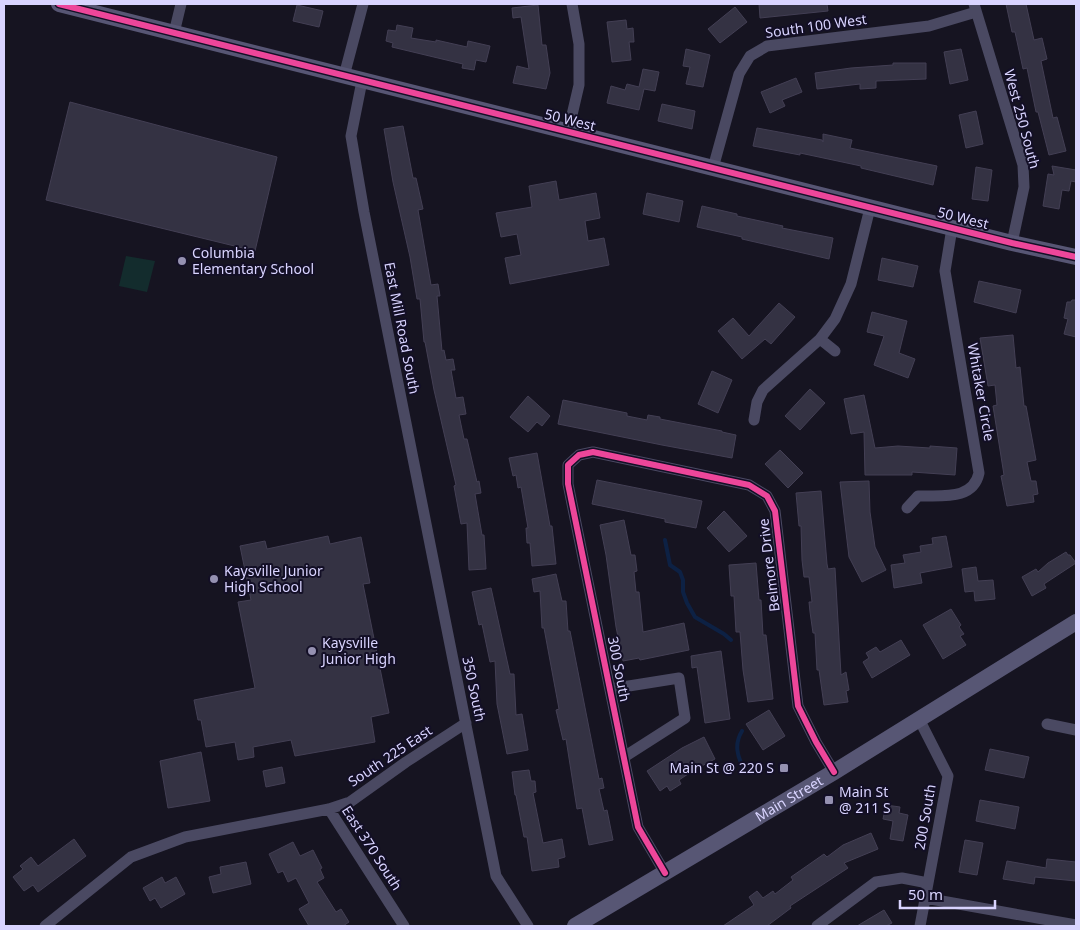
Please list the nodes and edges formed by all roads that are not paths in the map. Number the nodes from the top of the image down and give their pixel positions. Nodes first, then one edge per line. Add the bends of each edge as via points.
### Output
1 (59, 4) edge
2 (181, 4) edge
3 (363, 4) edge
4 (572, 4) edge
5 (975, 8) edge
6 (174, 33) junction
7 (344, 76) junction
8 (362, 81) junction
9 (568, 132) junction
10 (713, 168) junction
11 (870, 208) junction
12 (952, 228) junction
13 (1012, 243) junction
14 (1076, 257) edge
15 (820, 339) junction
16 (835, 351) dead end
17 (754, 420) dead end
18 (411, 449) joint
19 (568, 465) joint
20 (907, 508) dead end
21 (1076, 622) edge
22 (610, 689) junction
23 (919, 719) junction
24 (466, 723) junction
25 (1047, 724) dead end
26 (1076, 730) edge
27 (624, 757) junction
28 (834, 772) junction
29 (329, 809) junction
30 (665, 872) junction
31 (928, 883) junction
32 (925, 898) junction
33 (1076, 925) edge
34 (45, 926) edge
35 (404, 926) edge
36 (528, 926) edge
37 (575, 926) edge
38 (816, 926) edge
39 (920, 926) edge

1 - 6 street, 50 West
2 - 6 street
3 - 7 street
4 - 9 street via 579,44 579,85
5 - 10 street, South 100 West via 930,26 767,46 750,56 739,74
5 - 13 street, West 250 South via 1022,165 1024,188
6 - 7 street, 50 West
7 - 8 street, 50 West
8 - 9 street, 50 West
8 - 18 street, East Mill Road South via 351,136
9 - 10 street, 50 West
10 - 11 street, 50 West
11 - 12 street, 50 West
11 - 15 street via 851,284 835,319
12 - 13 street, 50 West
12 - 20 street, Whitaker Circle via 946,271 980,474 972,488 964,493 918,496
13 - 14 street, 50 West
15 - 16 street
15 - 17 street via 763,390
18 - 24 street, 350 South
19 - 22 street, 300 South via 568,484
19 - 28 street, Belmore Drive via 579,455 593,452 749,485 767,496 775,511 798,706
21 - 23 street, Main Street
22 - 27 street, 300 South
22 - 27 street via 679,678 685,718
23 - 28 street, Main Street
23 - 31 street, 200 South via 948,776
24 - 29 street, South 225 East via 350,802
24 - 36 street, 350 South via 496,876
25 - 26 street
27 - 30 street, 300 South via 638,827
28 - 30 street, Main Street
29 - 34 street, East 370 South via 185,837 132,858
29 - 35 street, East 370 South
30 - 37 street, Main Street
31 - 32 street, 200 South
31 - 38 street via 902,878 876,882
32 - 33 street
32 - 39 street, 200 South

